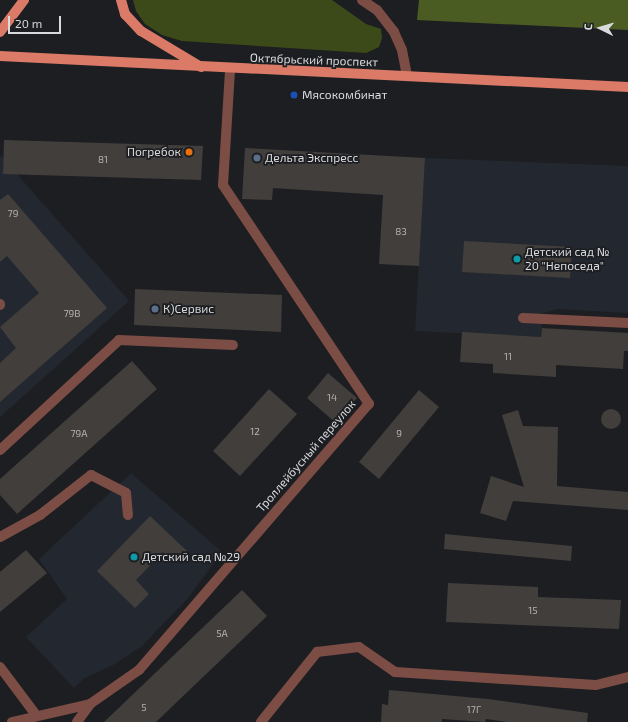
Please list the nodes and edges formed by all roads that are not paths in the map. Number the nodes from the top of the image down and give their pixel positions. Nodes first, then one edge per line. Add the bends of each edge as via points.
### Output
1 (24, 0) edge
2 (120, 0) edge
3 (362, 0) edge
4 (376, 5) edge
5 (0, 32) edge
6 (0, 56) edge
7 (203, 68) junction
8 (230, 69) junction
9 (407, 76) junction
10 (628, 87) edge
11 (523, 318) dead end
12 (628, 323) edge
13 (233, 345) dead end
14 (0, 450) edge
15 (128, 515) dead end
16 (0, 537) edge
17 (0, 667) edge
18 (628, 677) edge
19 (90, 704) junction
20 (36, 715) junction
21 (12, 722) edge
22 (77, 722) edge
23 (261, 722) edge

1 - 5 main road
2 - 7 main road via 125,14 141,31
3 - 4 street
4 - 9 street via 394,32 402,50
6 - 7 main road, Октябрьский проспект
7 - 8 main road, Октябрьский проспект
8 - 9 main road, Октябрьский проспект
8 - 19 street, Троллейбусный переулок via 223,185 369,404 139,670
9 - 10 main road, Октябрьский проспект
11 - 12 street
13 - 14 street via 119,340
15 - 16 street via 126,493 91,475 40,515
17 - 20 street
18 - 23 street via 596,685 395,672 359,646 317,652
19 - 20 street, Троллейбусный переулок
19 - 22 street
20 - 21 street, Троллейбусный переулок

